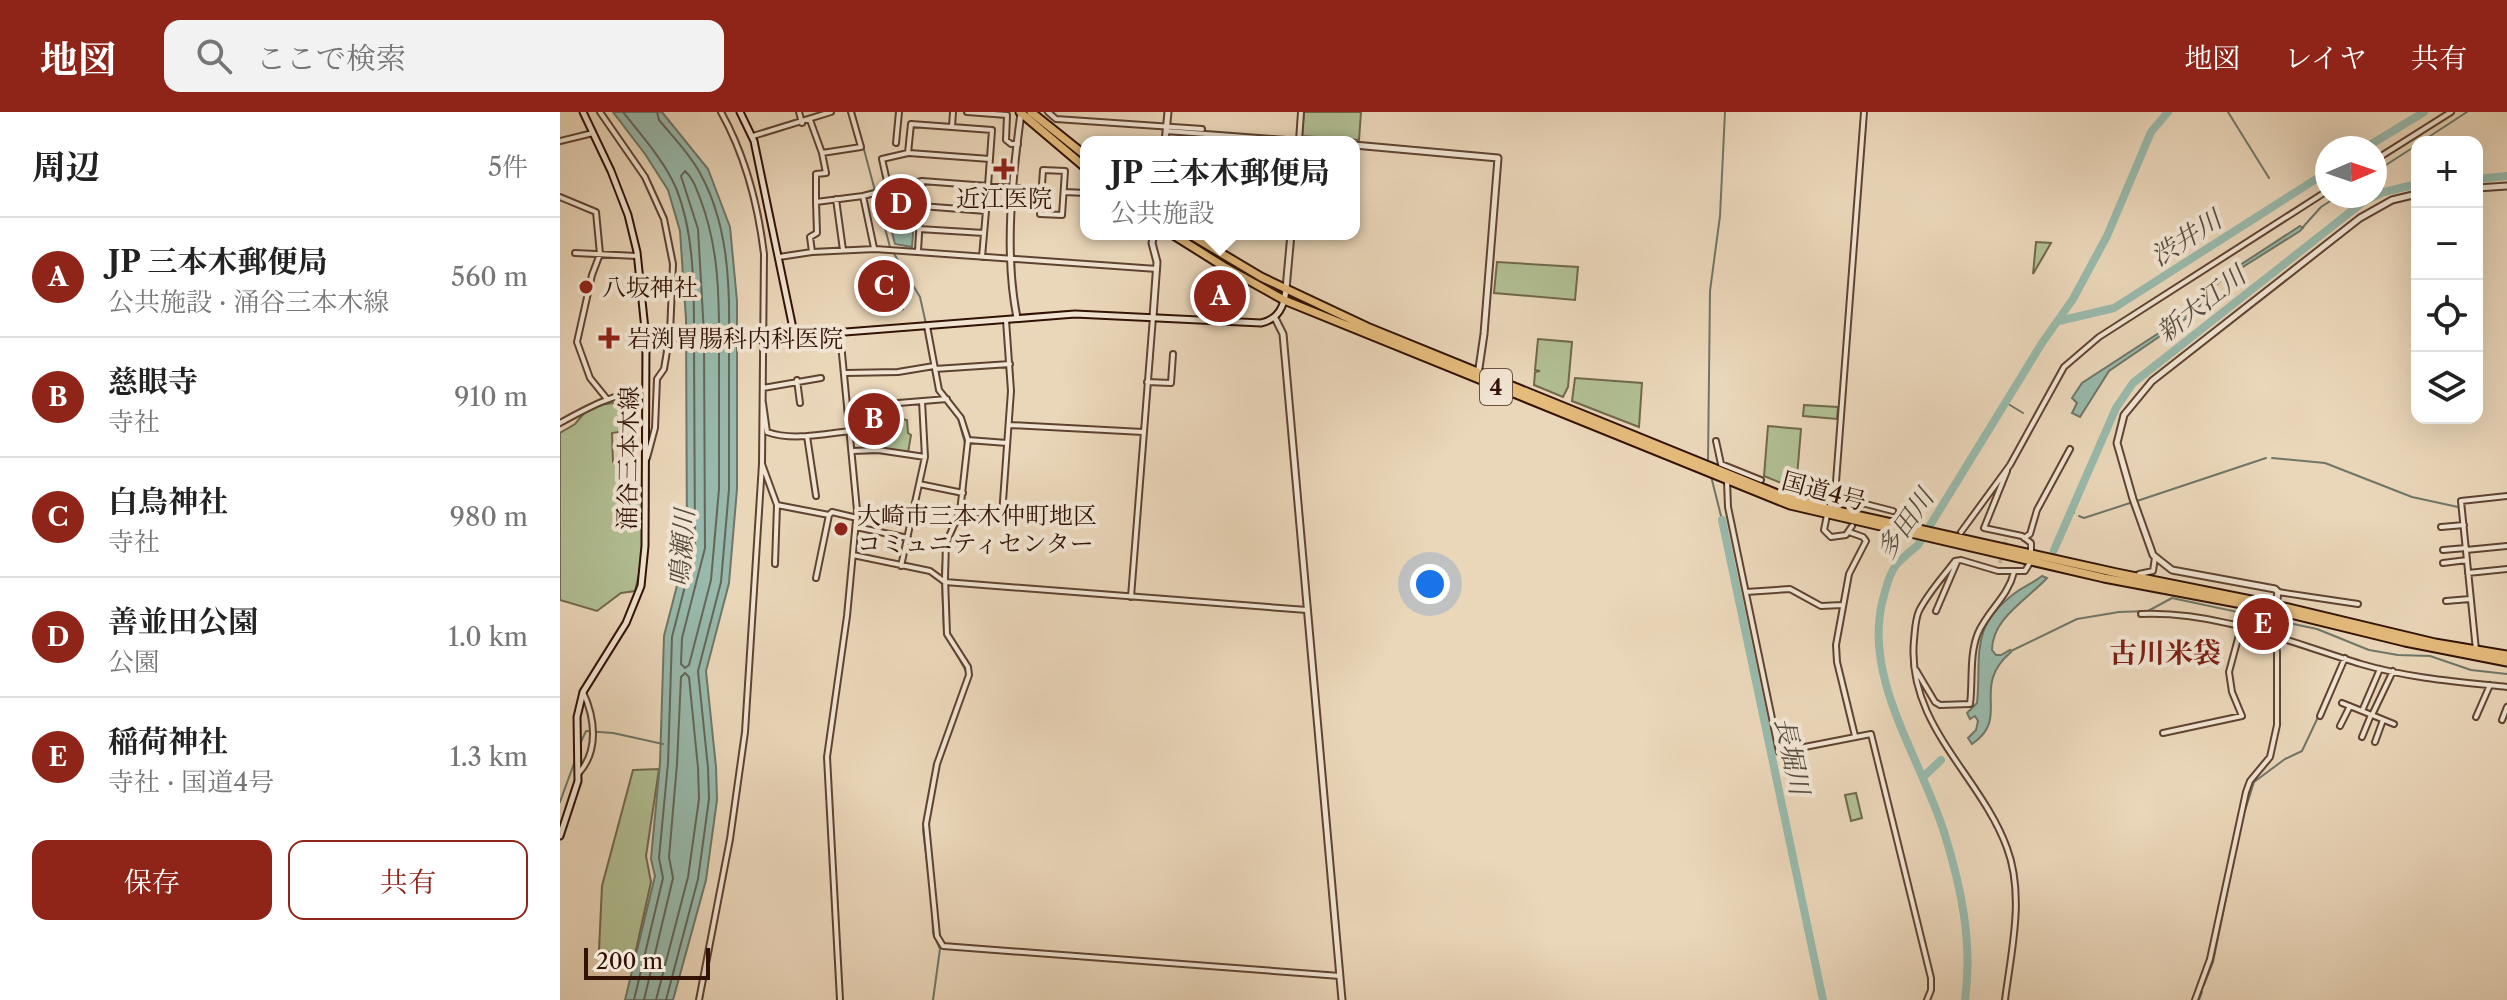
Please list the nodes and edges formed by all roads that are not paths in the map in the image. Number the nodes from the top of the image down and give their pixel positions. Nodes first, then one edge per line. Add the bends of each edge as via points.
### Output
1 (583, 112) edge
2 (600, 112) edge
3 (723, 112) edge
4 (740, 112) edge
5 (799, 112) edge
6 (831, 112) edge
7 (851, 112) edge
8 (899, 112) edge
9 (953, 112) edge
10 (967, 112) edge
11 (1021, 112) edge
12 (1031, 112) edge
13 (1048, 112) edge
14 (1168, 112) edge
15 (1301, 112) edge
16 (1864, 112) edge
17 (2451, 112) edge
18 (810, 120) junction
19 (802, 123) junction
20 (952, 127) junction
21 (1166, 129) junction
22 (1202, 129) dead end
23 (593, 132) junction
24 (1165, 136) edge
25 (1238, 136) edge
26 (1299, 136) edge
27 (752, 137) junction
28 (560, 141) edge
29 (896, 143) dead end
30 (1018, 144) junction
31 (1360, 146) edge
32 (1080, 151) edge
33 (2387, 152) edge
34 (822, 153) junction
35 (908, 153) junction
36 (990, 159) junction
37 (1080, 163) edge
38 (922, 181) junction
39 (988, 186) junction
40 (2507, 186) edge
41 (1014, 188) junction
42 (2483, 188) edge
43 (889, 190) junction
44 (1041, 190) junction
45 (1063, 192) junction
46 (1080, 193) edge
47 (2411, 195) edge
48 (863, 196) junction
49 (560, 197) edge
50 (836, 199) junction
51 (2315, 199) edge
52 (816, 202) junction
53 (921, 206) junction
54 (919, 229) junction
55 (984, 233) junction
56 (1153, 240) edge
57 (1182, 240) edge
58 (1199, 240) edge
59 (1290, 240) edge
60 (875, 249) junction
61 (843, 250) junction
62 (812, 252) junction
63 (918, 252) junction
64 (575, 253) dead end
65 (600, 254) junction
66 (637, 256) junction
67 (779, 257) junction
68 (982, 257) junction
69 (1010, 259) junction
70 (1157, 269) junction
71 (1286, 290) junction
72 (1284, 300) junction
73 (1153, 317) junction
74 (1017, 318) junction
75 (1275, 318) junction
76 (1006, 320) junction
77 (927, 326) junction
78 (840, 333) junction
79 (795, 338) junction
80 (646, 339) junction
81 (760, 340) junction
82 (1173, 354) dead end
83 (1010, 364) junction
84 (935, 368) junction
85 (846, 373) junction
86 (1477, 376) junction
87 (821, 378) dead end
88 (797, 380) junction
89 (1147, 382) junction
90 (763, 388) junction
91 (647, 390) junction
92 (607, 399) junction
93 (947, 399) junction
94 (762, 401) junction
95 (922, 401) junction
96 (800, 403) dead end
97 (849, 407) junction
98 (560, 423) edge
99 (1009, 425) junction
100 (850, 431) junction
101 (1143, 432) junction
102 (807, 436) junction
103 (968, 440) junction
104 (1716, 441) dead end
105 (1007, 443) junction
106 (2070, 449) dead end
107 (852, 451) junction
108 (925, 457) junction
109 (647, 458) junction
110 (762, 464) junction
111 (2010, 465) junction
112 (1726, 475) junction
113 (1761, 480) dead end
114 (1836, 482) junction
115 (919, 484) junction
116 (961, 493) junction
117 (816, 496) dead end
118 (2507, 496) edge
119 (1854, 501) junction
120 (777, 505) junction
121 (1856, 510) dead end
122 (1893, 511) dead end
123 (960, 512) junction
124 (1828, 512) junction
125 (829, 515) junction
126 (857, 518) junction
127 (2464, 525) junction
128 (1852, 526) dead end
129 (856, 527) junction
130 (2441, 527) dead end
131 (1849, 532) junction
132 (1961, 532) dead end
133 (2008, 532) junction
134 (908, 538) junction
135 (2024, 538) junction
136 (2006, 539) tunnel mouth
137 (2507, 546) edge
138 (2466, 549) junction
139 (2443, 550) dead end
140 (853, 555) junction
141 (2031, 557) junction
142 (2155, 557) junction
143 (1958, 559) junction
144 (2467, 560) junction
145 (2000, 563) tunnel mouth
146 (2443, 563) dead end
147 (775, 564) dead end
148 (901, 566) junction
149 (2507, 569) edge
150 (1998, 571) junction
151 (2014, 572) junction
152 (2117, 573) junction
153 (2468, 573) junction
154 (816, 578) dead end
155 (945, 582) junction
156 (1746, 592) junction
157 (2278, 592) junction
158 (1131, 597) junction
159 (2470, 599) junction
160 (2446, 601) dead end
161 (2358, 604) dead end
162 (1842, 605) junction
163 (1307, 610) junction
164 (2245, 610) junction
165 (1936, 611) dead end
166 (2274, 613) junction
167 (2141, 614) dead end
168 (2241, 627) junction
169 (2273, 635) junction
170 (2476, 650) junction
171 (2507, 655) edge
172 (2345, 658) junction
173 (2507, 662) edge
174 (2380, 669) junction
175 (1914, 670) junction
176 (2393, 671) junction
177 (2490, 685) junction
178 (2507, 687) edge
179 (583, 692) junction
180 (2342, 703) dead end
181 (2350, 706) junction
182 (2507, 707) edge
183 (2362, 711) junction
184 (2372, 715) junction
185 (2320, 716) dead end
186 (2476, 717) dead end
187 (2383, 720) junction
188 (2502, 720) dead end
189 (2394, 724) dead end
190 (2340, 726) dead end
191 (2163, 733) dead end
192 (1855, 736) junction
193 (2362, 737) dead end
194 (2375, 742) dead end
195 (579, 773) junction
196 (560, 836) edge
197 (1340, 976) junction
198 (699, 1000) edge
199 (840, 1000) edge
200 (1342, 1000) edge
201 (1927, 1000) edge
202 (2005, 1000) edge
203 (2195, 1000) edge

1 - 23 street, 涌谷三本木線
2 - 109 street via 645,177 664,219 673,264 670,333 664,369 657,379 655,428
3 - 81 street via 761,224
4 - 27 street
5 - 19 street
6 - 18 street
7 - 34 street via 861,147
8 - 29 street
9 - 20 street
10 - 30 street via 1007,115 1006,140
11 - 30 street
11 - 37 highway
12 - 32 highway
13 - 21 street via 1056,119
14 - 21 street
15 - 26 street
16 - 114 street
17 - 33 street
18 - 19 street
18 - 34 street
19 - 27 street
20 - 35 street via 911,124
20 - 36 street via 992,130
21 - 22 street
21 - 24 street
21 - 25 street
23 - 28 street
23 - 66 street, 涌谷三本木線 via 628,215
27 - 67 street
30 - 41 street
31 - 86 street via 1498,158
34 - 52 street via 826,173 816,174
35 - 36 street
35 - 43 street via 882,159
36 - 39 street
38 - 39 street
38 - 43 street
38 - 53 street
39 - 41 street
40 - 42 street
41 - 44 street
41 - 69 street
43 - 48 street
44 - 45 street via 1043,170 1065,171
44 - 45 street via 1040,214 1062,215
45 - 46 street
47 - 142 street via 2360,218 2152,381 2128,409 2119,428 2118,452
48 - 50 street
48 - 60 street
49 - 65 street via 596,212
50 - 52 street
50 - 61 street
51 - 111 street via 2099,337 2062,370
52 - 62 street
53 - 54 street
53 - 55 street via 986,211
54 - 55 street
54 - 63 street
55 - 68 street
56 - 70 street
57 - 72 highway, 国道4号 / 4
58 - 71 highway, 国道4号 / 4
59 - 71 street
60 - 61 street
60 - 63 street
61 - 62 street
62 - 67 street
63 - 68 street
64 - 65 street
65 - 66 street
65 - 92 street via 577,342 590,378
66 - 80 street, 涌谷三本木線
67 - 79 street
68 - 69 street
69 - 70 street
69 - 74 street
70 - 73 street
71 - 72 street
71 - 86 highway, 国道4号 / 4
72 - 75 street
72 - 86 highway, 国道4号 / 4
73 - 74 street
73 - 75 street via 1256,323
73 - 89 street
74 - 76 street
75 - 163 street via 1283,334
76 - 77 street
76 - 83 street
77 - 78 street
77 - 84 street
78 - 79 street
78 - 85 street
79 - 81 street
80 - 81 street, bridge
80 - 91 street, 涌谷三本木線
81 - 90 street
82 - 89 street via 1171,383
83 - 84 street
83 - 99 street
84 - 85 street
84 - 93 street via 939,390
85 - 97 street
86 - 112 highway, 国道4号 / 4
87 - 88 street
88 - 90 street
88 - 96 street
89 - 101 street
90 - 94 street
91 - 92 street
91 - 109 street, 涌谷三本木線
92 - 98 street
93 - 95 street
93 - 103 street
94 - 102 street via 767,432
94 - 110 street
95 - 97 street
95 - 108 street
97 - 100 street
99 - 101 street
99 - 105 street
100 - 102 street
100 - 107 street
101 - 158 street
102 - 117 street
103 - 105 street
103 - 116 street
104 - 112 street
105 - 123 street via 1002,515
106 - 135 street
107 - 108 street
107 - 126 street
108 - 115 street
109 - 179 street, 涌谷三本木線 via 641,586 626,623
110 - 120 street
110 - 198 street via 745,732
111 - 132 street
111 - 133 street via 1984,528
112 - 113 street
112 - 124 highway, 国道4号 / 4 via 1790,505
112 - 156 street
114 - 119 street
114 - 124 street
115 - 116 street
115 - 134 street
116 - 123 street
118 - 127 street via 2461,501
119 - 121 street
119 - 122 street
120 - 125 street
120 - 147 street
123 - 155 street via 946,543
124 - 131 street via 1827,534 1838,538
124 - 141 highway, 国道4号 / 4
125 - 126 street
125 - 154 street
126 - 129 street
127 - 130 street
127 - 138 street
128 - 131 street
129 - 134 street
129 - 140 street
131 - 162 street via 1866,541 1849,574
133 - 135 street
133 - 136 street
134 - 148 street
135 - 141 street via 2031,543
137 - 138 street
138 - 139 street
138 - 144 street
140 - 148 street
140 - 199 street via 827,757
141 - 151 street via 2028,569
141 - 152 highway, 国道4号 / 4
141 - 164 highway, 国道4号 / 4
142 - 152 street via 2155,568 2148,574
142 - 157 street via 2172,570
143 - 150 street
143 - 165 street
143 - 175 street via 1917,615
144 - 146 street
144 - 153 street
145 - 150 street
148 - 155 street via 930,571
149 - 153 street
150 - 151 street
151 - 175 street via 2007,593 1977,634 1970,704 1935,702
152 - 166 highway, 国道4号 / 4
153 - 159 street
155 - 158 street
155 - 197 street via 947,634 969,675 937,764 925,827 935,933 943,946
156 - 162 street via 1790,589 1821,606
156 - 192 street via 1779,752
157 - 161 street
157 - 166 street
158 - 163 street
159 - 160 street
159 - 170 street
162 - 192 street via 1837,662
163 - 197 street
164 - 166 highway, 国道4号 / 4
164 - 168 street
166 - 169 street
166 - 170 highway, 国道4号 / 4
166 - 173 highway, 国道4号 / 4
167 - 168 street
168 - 169 street
168 - 191 street via 2229,672 2242,716
169 - 172 street
169 - 203 street via 2273,747 2246,792 2210,959
170 - 171 highway, 国道4号 / 4
172 - 174 street
172 - 185 street
174 - 176 street
174 - 183 street
175 - 202 street via 1930,719 2007,849 2015,908
176 - 177 street
176 - 184 street
177 - 178 street
177 - 186 street
179 - 195 street, 涌谷三本木線 via 577,717
179 - 195 street via 593,714 593,736 588,762
180 - 181 street
181 - 183 street
181 - 190 street
182 - 188 street
183 - 184 street
184 - 187 street
184 - 193 street
187 - 189 street
187 - 194 street
192 - 201 street via 1871,734 1931,978
195 - 196 street, 涌谷三本木線
197 - 200 street

